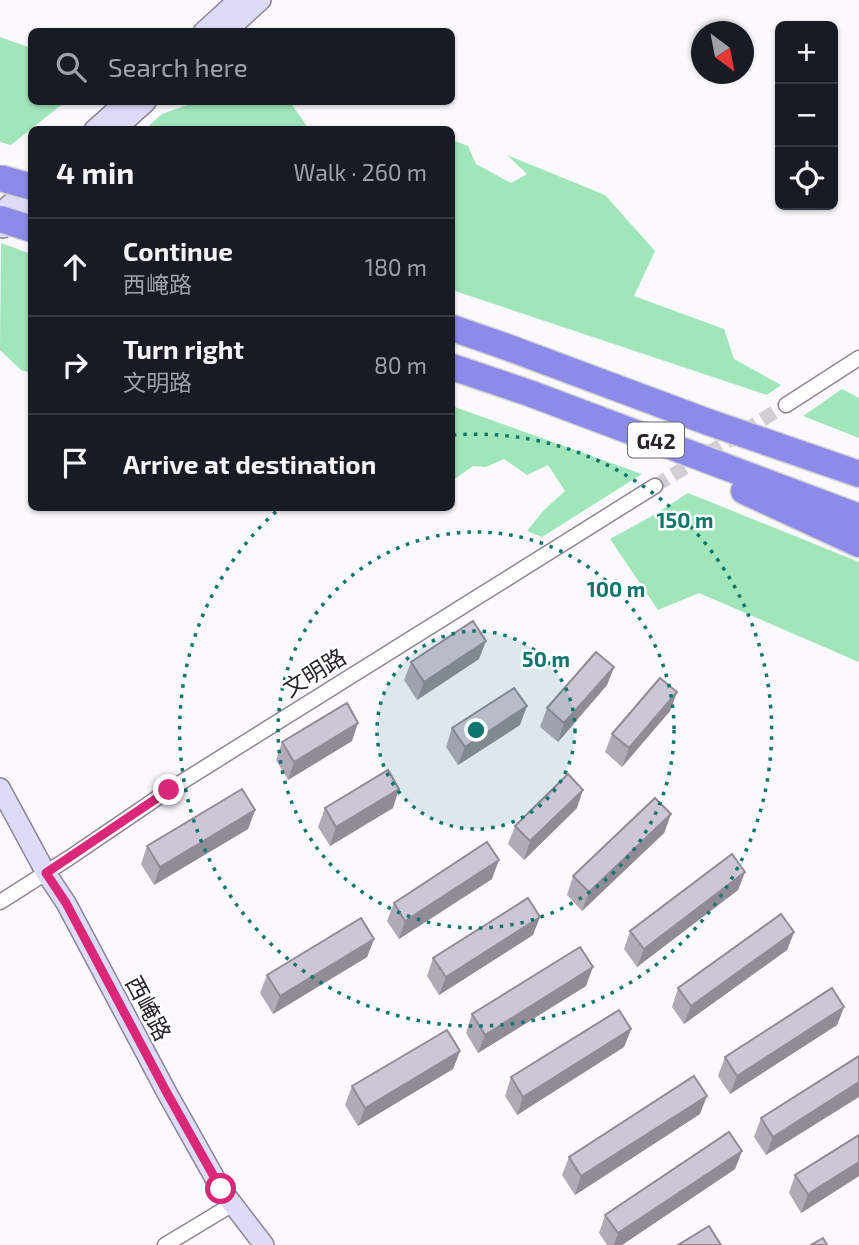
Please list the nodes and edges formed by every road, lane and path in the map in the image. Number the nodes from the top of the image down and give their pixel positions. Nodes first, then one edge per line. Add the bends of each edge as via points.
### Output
1 (238, 0) edge
2 (261, 0) edge
3 (207, 28) edge
4 (230, 28) edge
5 (122, 105) edge
6 (143, 105) edge
7 (98, 126) edge
8 (119, 126) edge
9 (0, 178) edge
10 (28, 185) edge
11 (28, 189) edge
12 (28, 206) edge
13 (0, 213) edge
14 (0, 219) edge
15 (28, 228) edge
16 (0, 231) edge
17 (455, 329) edge
18 (859, 358) edge
19 (455, 368) edge
20 (529, 393) junction
21 (786, 405) tunnel mouth
22 (859, 474) edge
23 (654, 486) tunnel mouth
24 (859, 517) edge
25 (859, 544) edge
26 (0, 788) edge
27 (0, 815) edge
28 (41, 876) junction
29 (0, 902) edge
30 (229, 1206) junction
31 (165, 1245) edge
32 (253, 1245) edge
33 (264, 1245) edge

1 - 3 street
2 - 4 street
5 - 7 street
6 - 8 street
9 - 10 highway, bridge
11 - 13 street
12 - 16 street
14 - 15 highway, bridge
17 - 22 highway, G42
18 - 21 street
19 - 20 highway, G42
20 - 24 highway, G42
20 - 25 highway
23 - 28 street, 文明路 via 169,790
26 - 28 street, 西崦路
27 - 28 street, 西崦路
28 - 29 street, 文明路
28 - 30 street, 西崦路 via 146,1083 210,1190
30 - 31 street
30 - 32 street, 西崦路
30 - 33 street, 西崦路

